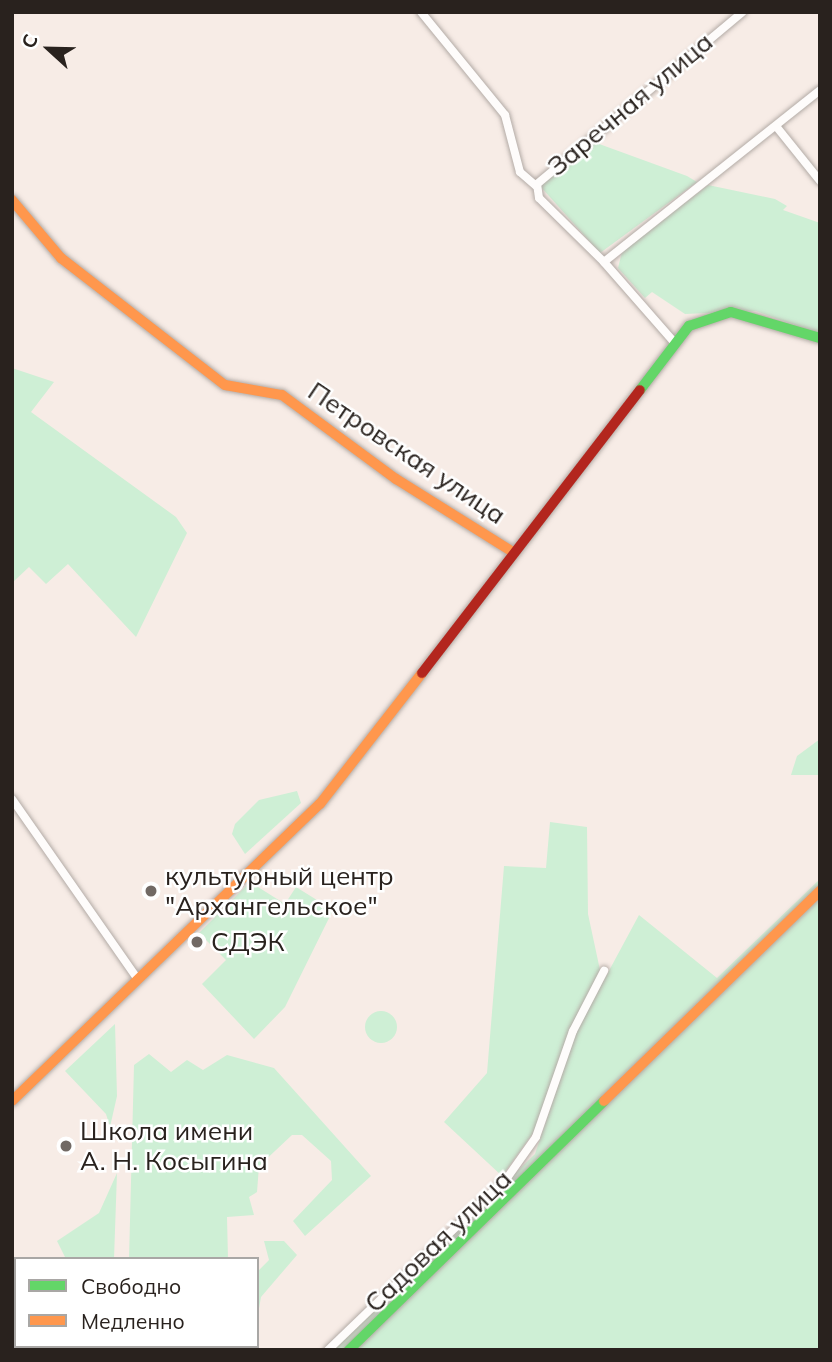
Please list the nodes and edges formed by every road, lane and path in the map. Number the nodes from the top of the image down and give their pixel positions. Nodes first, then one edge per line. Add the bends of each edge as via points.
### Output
1 (421, 12) edge
2 (743, 12) edge
3 (820, 90) edge
4 (776, 126) junction
5 (820, 181) edge
6 (537, 186) junction
7 (12, 200) edge
8 (604, 262) junction
9 (820, 338) edge
10 (674, 342) junction
11 (513, 552) junction
12 (12, 799) edge
13 (820, 891) edge
14 (604, 971) dead end
15 (137, 978) junction
16 (12, 1101) edge
17 (328, 1350) edge
18 (349, 1350) edge

1 - 6 street via 505,116 520,172
2 - 6 street, Заречная улица
3 - 4 street
4 - 5 street
4 - 8 street
6 - 8 street, Заречная улица via 539,198
7 - 11 street, Петровская улица via 45,244 225,385 282,395 396,479
8 - 10 street, Заречная улица
9 - 10 street via 731,312 696,320
10 - 11 street
11 - 15 street via 325,798
12 - 15 street
13 - 18 street
14 - 17 street, Садовая улица via 573,1031 536,1137 507,1178
15 - 16 street

